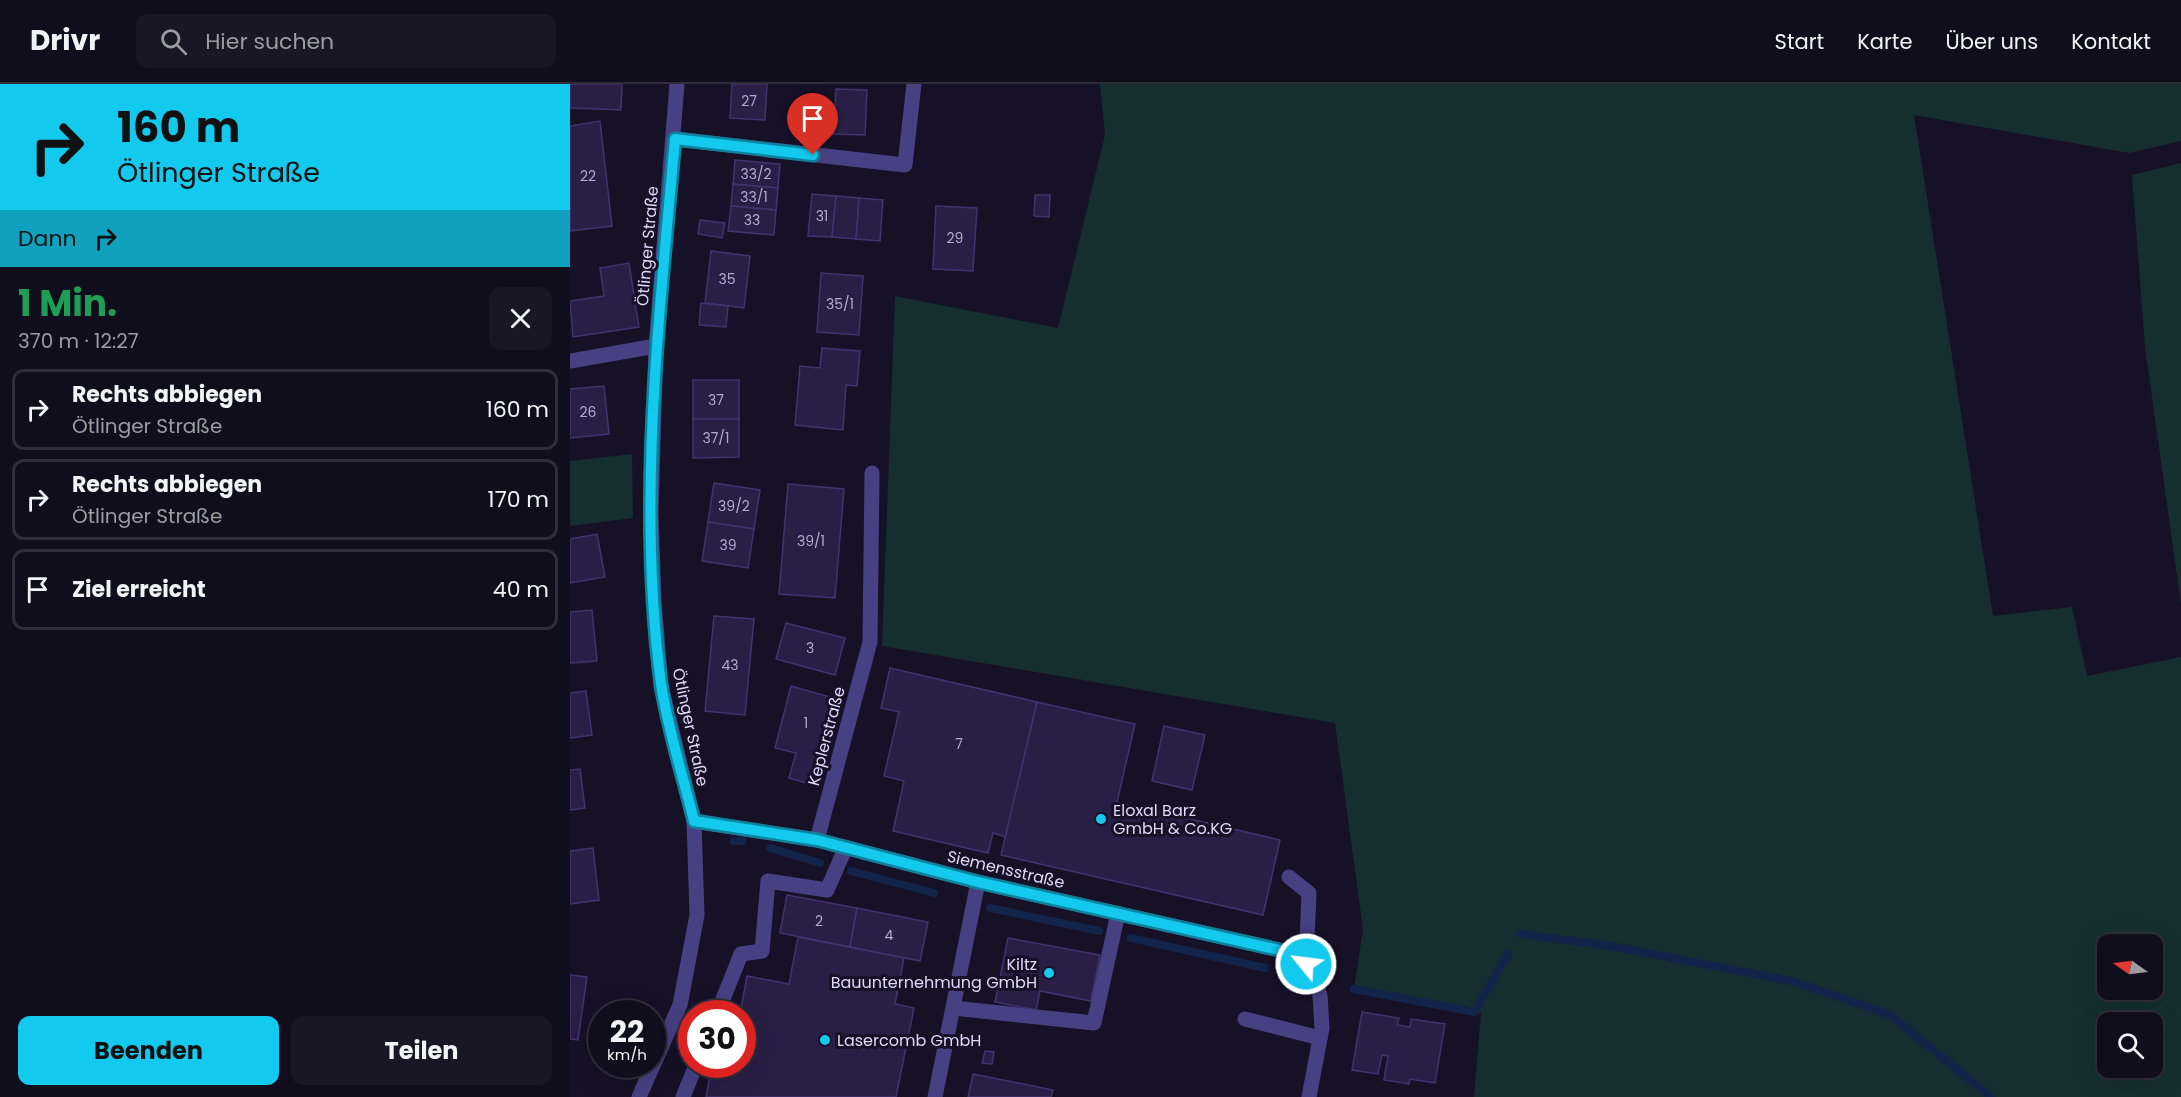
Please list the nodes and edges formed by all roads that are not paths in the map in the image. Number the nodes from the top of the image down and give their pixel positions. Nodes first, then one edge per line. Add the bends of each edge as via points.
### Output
1 (677, 84) edge
2 (914, 84) edge
3 (675, 139) junction
4 (657, 346) junction
5 (570, 361) edge
6 (872, 472) dead end
7 (694, 821) junction
8 (817, 840) junction
9 (846, 847) junction
10 (1289, 877) dead end
11 (978, 882) junction
12 (1118, 913) junction
13 (1306, 964) junction
14 (723, 1000) edge
15 (953, 1008) junction
16 (1245, 1019) dead end
17 (1320, 1038) junction
18 (691, 1078) edge
19 (639, 1097) edge
20 (683, 1097) edge
21 (935, 1097) edge
22 (1309, 1097) edge

1 - 3 street, Ötlinger Straße
2 - 3 street via 905,165
3 - 4 street, Ötlinger Straße
4 - 5 street
4 - 7 street, Ötlinger Straße via 651,512 654,600 662,686
6 - 8 street, Keplerstraße via 870,642
7 - 8 street, Siemensstraße
7 - 19 street, Ötlinger Straße via 697,915 680,1005
8 - 9 street, Siemensstraße
9 - 11 street, Siemensstraße
9 - 14 street via 827,890 768,881 762,951 741,954
10 - 13 street via 1309,893
11 - 12 street, Siemensstraße
11 - 15 street
12 - 13 street, Siemensstraße via 1284,951
12 - 15 street via 1094,1023
13 - 17 street via 1320,995
15 - 21 street
16 - 17 street
17 - 22 street
18 - 20 street

